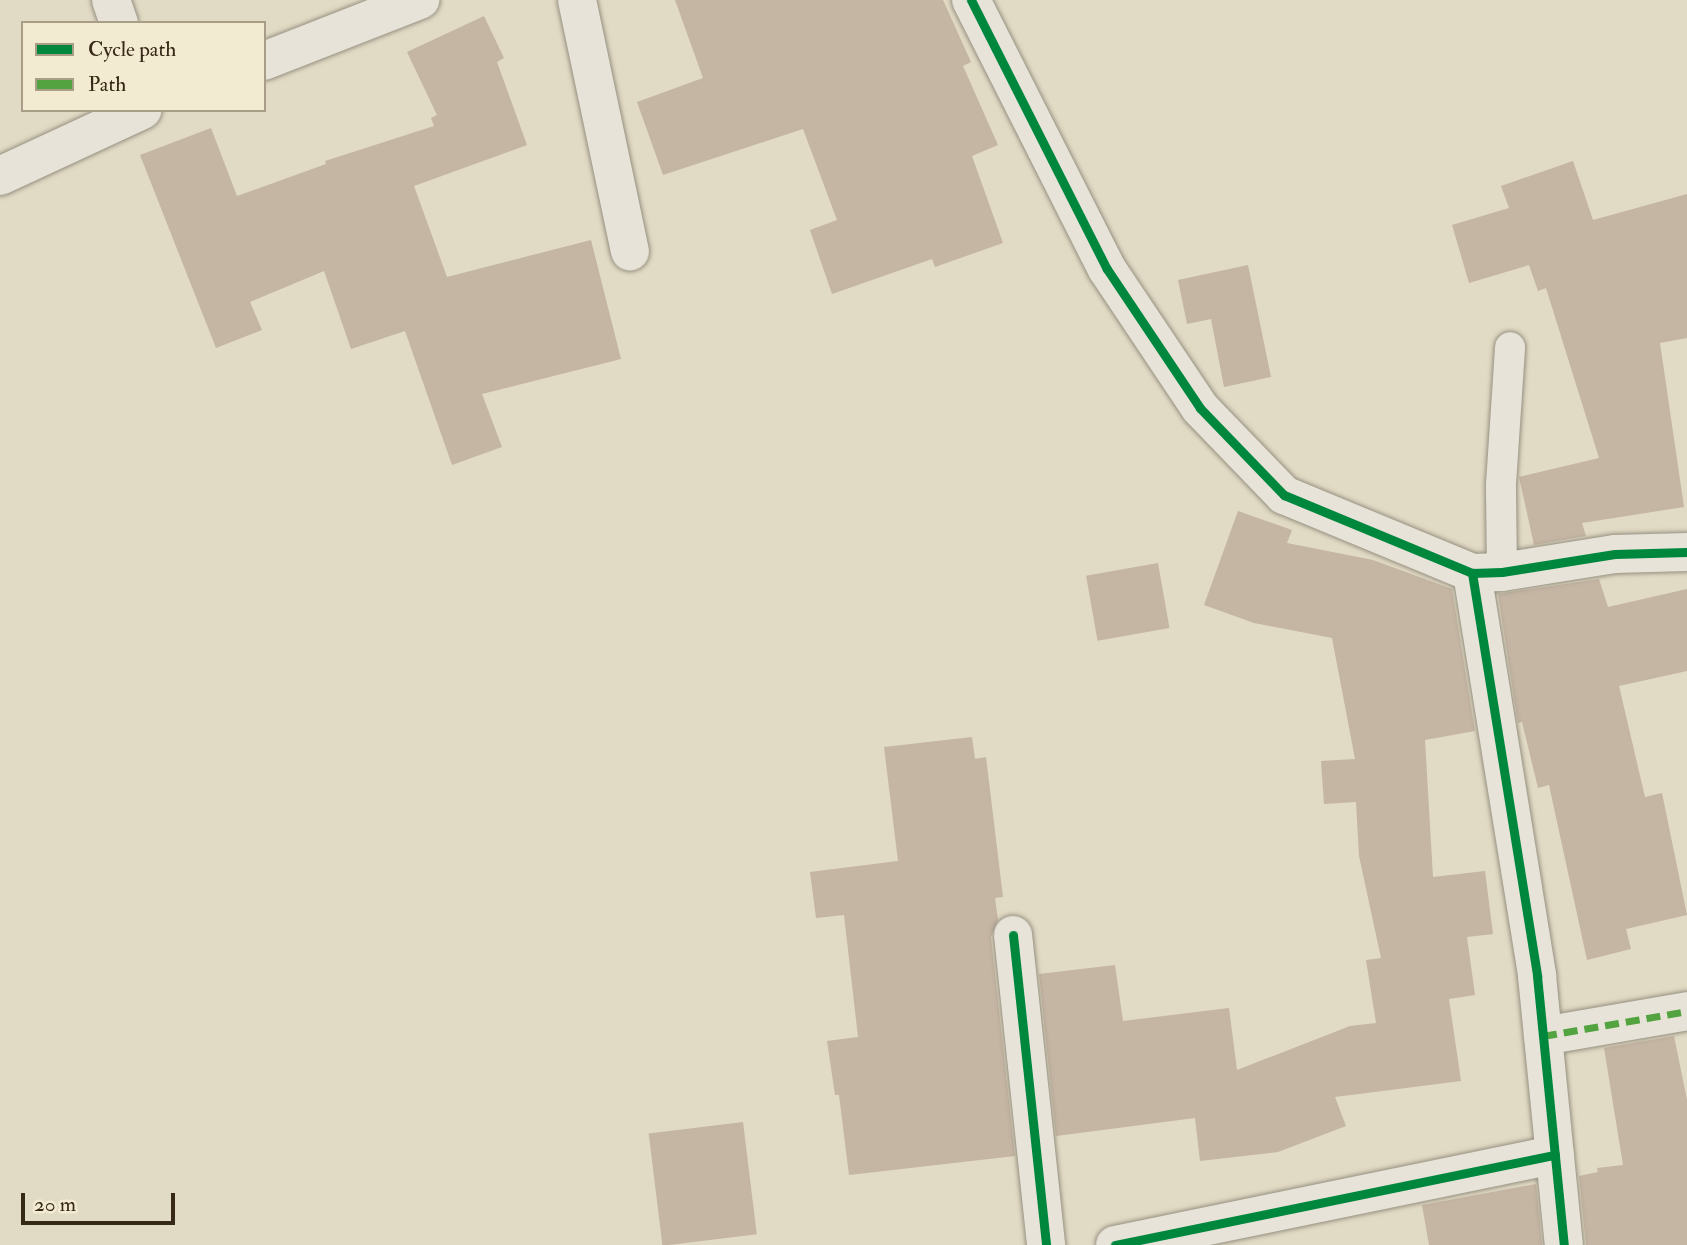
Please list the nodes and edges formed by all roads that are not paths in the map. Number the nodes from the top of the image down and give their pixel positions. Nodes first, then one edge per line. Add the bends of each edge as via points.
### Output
1 (111, 0) edge
2 (420, 0) edge
3 (577, 0) edge
4 (971, 0) edge
5 (118, 21) edge
6 (266, 60) edge
7 (138, 112) edge
8 (0, 176) edge
9 (630, 251) dead end
10 (1510, 347) dead end
11 (1687, 552) edge
12 (1487, 573) junction
13 (1013, 935) dead end
14 (1687, 1012) edge
15 (1543, 1036) junction
16 (1555, 1154) junction
17 (1046, 1245) edge
18 (1115, 1245) edge
19 (1564, 1245) edge

1 - 5 street
2 - 6 street
3 - 9 street
4 - 12 street via 1107,269 1200,408 1284,495
7 - 8 street
10 - 12 lane via 1502,484
11 - 12 street via 1615,554
12 - 15 street
13 - 17 street
14 - 15 street
15 - 16 street
16 - 18 street
16 - 19 street

